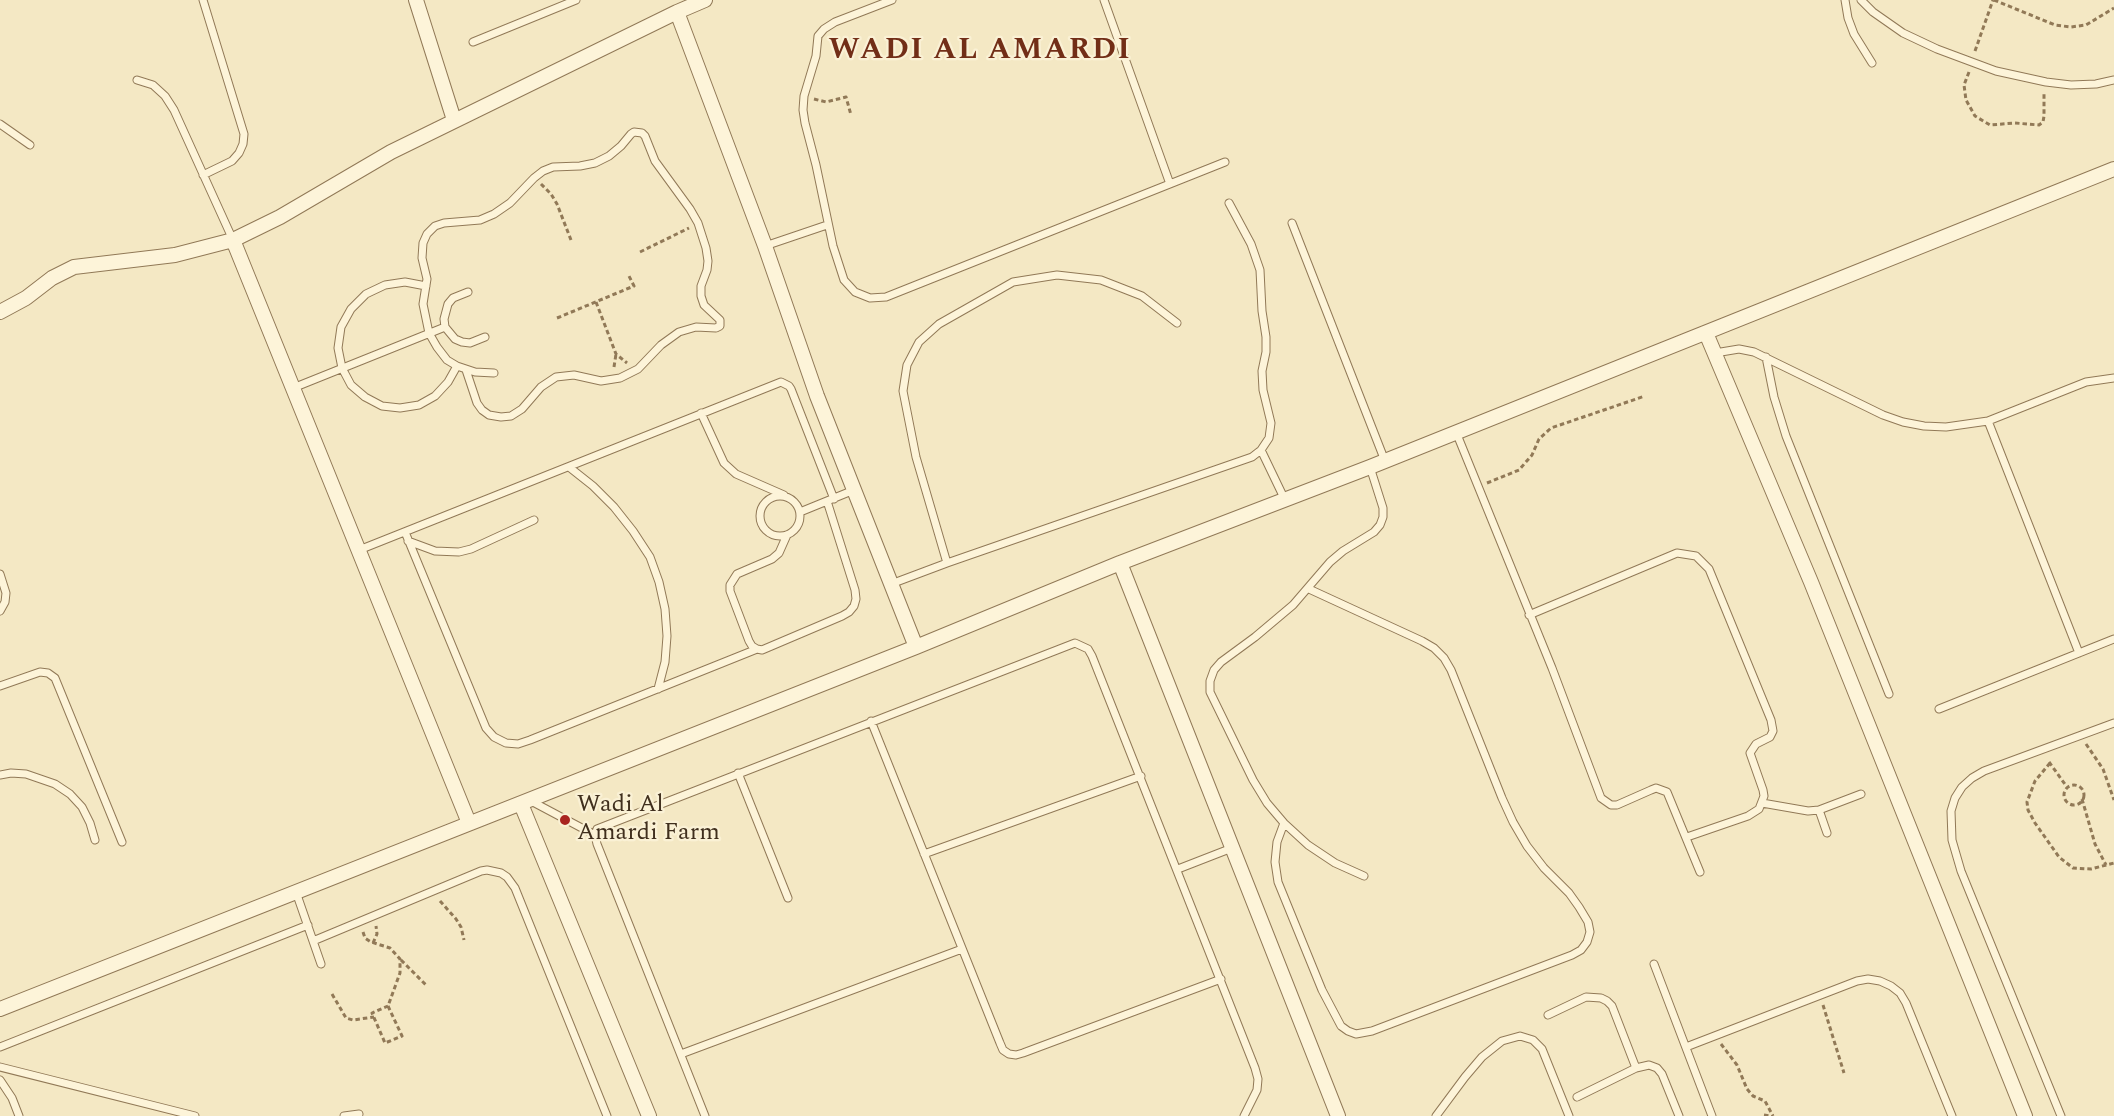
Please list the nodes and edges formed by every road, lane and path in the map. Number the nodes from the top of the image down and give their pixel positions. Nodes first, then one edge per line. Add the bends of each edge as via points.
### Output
1 (203, 0) edge
2 (416, 0) edge
3 (576, 0) edge
4 (892, 0) edge
5 (1104, 0) edge
6 (1845, 0) edge
7 (1861, 0) edge
8 (1994, 0) edge
9 (696, 2) edge
10 (2114, 8) edge
11 (677, 12) junction
12 (473, 42) dead end
13 (1971, 62) junction
14 (1872, 63) dead end
15 (137, 80) dead end
16 (2114, 80) edge
17 (2046, 82) junction
18 (804, 96) junction
19 (851, 115) dead end
20 (454, 120) junction
21 (0, 124) edge
22 (30, 145) dead end
23 (1225, 162) dead end
24 (2114, 170) edge
25 (203, 175) junction
26 (1170, 184) junction
27 (548, 190) dead end
28 (1229, 203) dead end
29 (698, 223) junction
30 (1292, 223) dead end
31 (827, 225) junction
32 (233, 240) junction
33 (571, 240) dead end
34 (765, 246) junction
35 (640, 252) dead end
36 (628, 274) dead end
37 (426, 286) junction
38 (468, 292) dead end
39 (596, 302) junction
40 (0, 312) edge
41 (557, 318) dead end
42 (1177, 323) dead end
43 (445, 327) junction
44 (429, 333) junction
45 (1706, 333) junction
46 (485, 337) dead end
47 (1715, 353) junction
48 (616, 354) dead end
49 (1766, 357) junction
50 (457, 366) junction
51 (342, 368) junction
52 (466, 370) junction
53 (494, 373) dead end
54 (2114, 378) edge
55 (292, 388) junction
56 (1645, 396) dead end
57 (701, 413) junction
58 (1988, 421) junction
59 (1456, 432) junction
60 (1261, 450) junction
61 (1385, 460) junction
62 (569, 467) junction
63 (1370, 467) junction
64 (1477, 486) junction
65 (854, 490) junction
66 (786, 497) junction
67 (831, 500) junction
68 (1285, 500) junction
69 (800, 512) junction
70 (534, 520) dead end
71 (405, 532) junction
72 (787, 535) junction
73 (408, 541) junction
74 (359, 550) junction
75 (947, 563) junction
76 (1120, 563) junction
77 (0, 574) edge
78 (891, 584) junction
79 (1309, 589) junction
80 (0, 610) edge
81 (1529, 615) junction
82 (2114, 639) edge
83 (916, 647) junction
84 (756, 650) junction
85 (2079, 653) junction
86 (0, 686) edge
87 (658, 689) junction
88 (1889, 694) dead end
89 (1939, 709) dead end
90 (870, 721) junction
91 (2114, 723) edge
92 (2080, 737) junction
93 (2041, 750) junction
94 (2050, 763) junction
95 (738, 773) junction
96 (0, 775) edge
97 (1141, 776) junction
98 (2067, 787) junction
99 (1861, 794) dead end
100 (2082, 800) junction
101 (2114, 800) edge
102 (525, 802) junction
103 (1762, 803) junction
104 (1819, 810) junction
105 (469, 823) junction
106 (1284, 823) junction
107 (1827, 833) dead end
108 (595, 835) junction
109 (1687, 837) junction
110 (95, 840) dead end
111 (122, 842) dead end
112 (1232, 848) junction
113 (924, 855) junction
114 (2114, 863) edge
115 (2106, 865) junction
116 (1178, 868) junction
117 (1700, 872) dead end
118 (1364, 876) dead end
119 (441, 888) junction
120 (297, 892) junction
121 (788, 898) dead end
122 (369, 918) junction
123 (358, 922) junction
124 (308, 925) junction
125 (313, 940) junction
126 (464, 940) dead end
127 (374, 943) junction
128 (962, 949) junction
129 (400, 959) junction
130 (321, 964) dead end
131 (1654, 964) dead end
132 (1221, 979) junction
133 (427, 986) dead end
134 (332, 994) dead end
135 (1820, 994) junction
136 (388, 1006) junction
137 (0, 1009) edge
138 (1548, 1015) dead end
139 (374, 1017) junction
140 (1714, 1036) junction
141 (0, 1047) edge
142 (1686, 1047) junction
143 (681, 1054) junction
144 (0, 1067) edge
145 (1636, 1068) junction
146 (1844, 1073) dead end
147 (0, 1080) edge
148 (1577, 1097) dead end
149 (359, 1114) dead end
150 (1764, 1115) edge
151 (19, 1116) edge
152 (195, 1116) edge
153 (344, 1116) edge
154 (607, 1116) edge
155 (649, 1116) edge
156 (705, 1116) edge
157 (1244, 1116) edge
158 (1338, 1116) edge
159 (1436, 1116) edge
160 (1569, 1116) edge
161 (1679, 1116) edge
162 (1712, 1116) edge
163 (1772, 1116) edge
164 (1952, 1116) edge
165 (2025, 1116) edge
166 (2061, 1116) edge

1 - 25 lane via 244,134 239,153 232,161
2 - 20 street
3 - 12 lane
4 - 18 lane via 824,29 818,36
5 - 26 lane
6 - 14 lane via 1854,34
7 - 13 lane via 1903,33
8 - 10 path via 2055,25 2070,27 2086,24
8 - 13 path
9 - 11 street
11 - 20 street
11 - 34 street
13 - 17 lane
13 - 17 path via 1964,93 1975,116 1990,125 2043,122
15 - 25 lane via 153,85 165,96
16 - 17 lane via 2071,85
18 - 19 path via 826,102 846,97
18 - 31 lane via 803,110
20 - 32 street
21 - 22 lane
23 - 26 lane
24 - 45 street
25 - 32 lane
26 - 31 lane via 886,297 870,298 855,292 844,280
27 - 33 path
28 - 60 lane via 1254,250 1261,277 1266,345 1263,390 1271,423 1269,438
29 - 35 path
29 - 37 lane via 655,161 645,136 634,132 609,156 595,163 543,171 494,214 480,220 435,226 422,250
29 - 52 lane via 708,261 701,296 704,305 720,320 720,326 680,332 638,369 620,378 601,381 574,375 556,377 511,416 489,415 482,410
30 - 61 lane
31 - 34 lane
32 - 40 street via 176,255 74,267
32 - 55 street
34 - 65 street via 800,351
36 - 39 path via 634,286
37 - 44 lane via 423,304
37 - 51 lane via 405,282 385,285 366,294 341,327 338,348
38 - 43 lane via 448,304
39 - 41 path
39 - 48 path
42 - 75 lane via 1142,296 1101,280 1057,276 1013,282 939,324 919,342 907,365 903,391 916,457
43 - 44 lane
43 - 46 lane via 462,342
44 - 50 lane via 442,354
44 - 51 lane
45 - 47 street
45 - 59 street
47 - 49 lane via 1739,349
47 - 165 street via 1816,592
49 - 58 lane via 1903,422 1946,427
49 - 88 lane via 1786,436
50 - 51 lane via 435,396 419,405 400,408 365,397 351,385
50 - 52 lane
51 - 55 lane
52 - 53 lane
54 - 58 lane via 2086,382
55 - 74 street
56 - 64 path via 1551,428 1519,470
57 - 62 lane
57 - 66 lane via 720,456 736,474
57 - 67 lane via 786,383
58 - 85 lane
59 - 61 street
59 - 64 lane
60 - 68 lane
60 - 75 lane via 1241,461
61 - 63 street
62 - 71 lane
62 - 87 lane via 614,507 650,557 660,582 667,636
63 - 68 street
63 - 79 lane via 1383,508 1380,525 1342,551
64 - 81 lane
65 - 67 lane
65 - 78 street
66 - 69 lane
66 - 72 lane via 779,495 766,501 759,513 767,532 773,536
67 - 69 lane
67 - 84 lane via 855,590 854,606 842,616
68 - 76 street
69 - 72 lane via 798,526
70 - 73 lane via 459,552 435,550
71 - 73 lane
71 - 74 lane
72 - 84 lane via 779,553 736,574 730,585 749,641
73 - 87 lane via 486,728 494,737 518,744
74 - 105 street
75 - 78 lane
76 - 83 street
76 - 112 street
77 - 80 lane via 6,593
78 - 83 street
79 - 106 lane via 1275,622 1221,662 1210,681 1214,703 1253,780
79 - 106 lane via 1422,641 1444,658 1513,822 1544,868 1579,907 1588,922 1587,942 1572,955 1382,1028 1364,1034 1348,1031 1341,1026 1322,990 1278,882 1277,842
81 - 103 lane via 1677,553 1703,561 1773,726 1770,736 1750,753 1763,790
81 - 109 lane via 1601,798 1617,805 1662,789 1671,797
82 - 85 lane
83 - 102 street
84 - 87 lane
85 - 89 lane
86 - 111 lane via 40,672 55,678
90 - 95 lane
90 - 97 lane via 1075,644 1083,645 1092,656
90 - 113 lane
91 - 92 lane
92 - 93 lane
92 - 101 path via 2103,769
93 - 94 path
93 - 166 lane via 1972,778 1955,798 1950,825 1961,871
94 - 98 path
94 - 115 path via 2035,781 2027,802 2035,823 2066,863 2082,870
95 - 108 lane via 602,826
95 - 121 lane
96 - 110 lane via 26,774 70,794 82,807
97 - 113 lane
97 - 116 lane
98 - 100 path via 2080,787
98 - 100 path via 2067,802 2075,805
99 - 104 lane
100 - 115 path via 2095,844
102 - 105 street
102 - 108 lane
102 - 155 street
103 - 104 lane
103 - 109 lane via 1754,813
104 - 107 lane
105 - 120 street
106 - 118 lane via 1335,863
108 - 143 lane
109 - 117 lane
112 - 116 lane
112 - 158 street
113 - 128 lane
114 - 115 path
116 - 132 lane
119 - 122 lane
119 - 126 path via 440,902 456,920
119 - 154 lane via 488,870 501,873 512,882
120 - 124 lane
120 - 137 street
122 - 123 lane
122 - 127 path via 377,930
123 - 125 lane
123 - 127 path via 365,938
124 - 125 lane
124 - 141 lane
125 - 130 lane
127 - 129 path via 390,948
128 - 132 lane via 1003,1050 1016,1055
128 - 143 lane
129 - 133 path
129 - 136 path via 400,974
131 - 142 lane
132 - 157 lane via 1258,1079
134 - 139 path via 349,1020
135 - 140 lane
135 - 146 path
135 - 164 lane via 1869,979 1900,993
136 - 139 path via 372,1013
136 - 139 path via 402,1036 385,1043
138 - 145 lane via 1586,997 1607,1001
140 - 142 lane
140 - 163 path via 1737,1065 1747,1089 1765,1101
142 - 162 lane
143 - 156 lane
144 - 152 lane
145 - 148 lane
145 - 161 lane via 1657,1068
147 - 151 lane
149 - 153 lane
150 - 163 path
159 - 160 lane via 1482,1057 1502,1041 1520,1036 1533,1040 1542,1049

